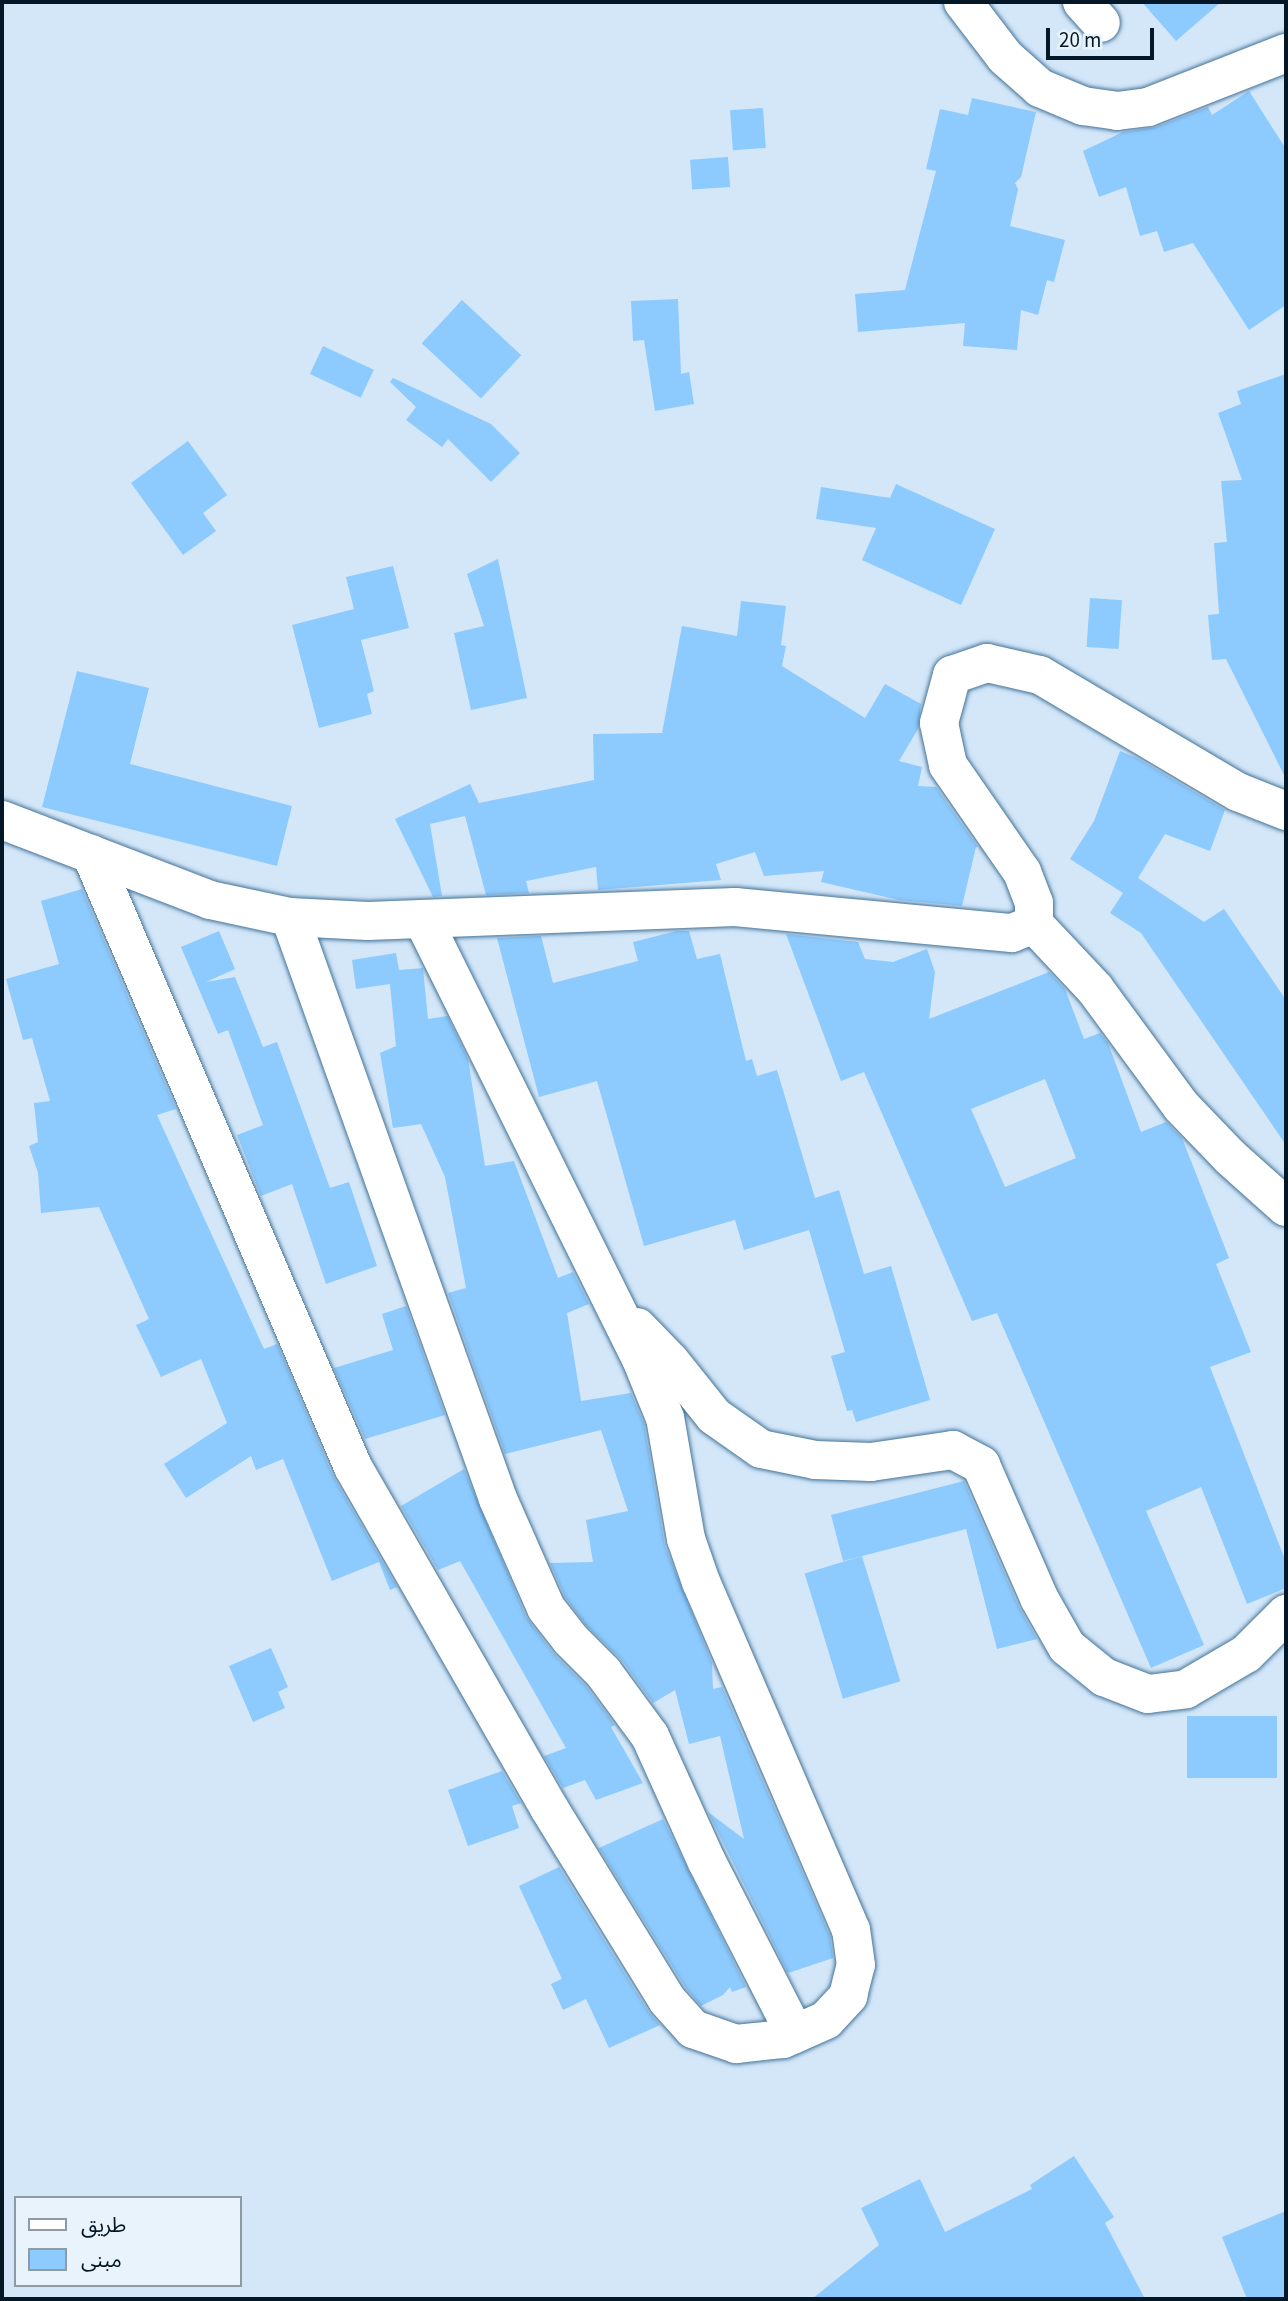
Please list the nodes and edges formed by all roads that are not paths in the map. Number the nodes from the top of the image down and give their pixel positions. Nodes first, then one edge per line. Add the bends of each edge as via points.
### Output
1 (963, 2) edge
2 (1286, 53) edge
3 (1286, 811) edge
4 (2, 820) edge
5 (92, 855) junction
6 (290, 917) junction
7 (423, 919) junction
8 (1034, 924) junction
9 (1286, 1207) edge
10 (615, 1303) junction
11 (1286, 1614) edge
12 (796, 2034) junction

1 - 2 street via 1004,57 1040,88 1083,106 1117,111 1148,107
3 - 8 street via 1238,792 1040,675 987,663 952,675 939,723 948,765 1023,872 1034,903
4 - 5 street
5 - 6 street via 210,900
5 - 12 street via 353,1467 550,1808 667,2000 693,2029 736,2044
6 - 7 street
6 - 12 street via 498,1499 546,1608 603,1672 649,1736 707,1862
7 - 8 street via 735,907 1012,933
7 - 10 street
8 - 9 street via 1095,989 1181,1106
10 - 11 street via 714,1416 761,1450 816,1460 871,1462 953,1450 981,1465 1067,1647 1104,1676 1148,1694 1186,1689 1246,1654
10 - 12 street via 665,1418 686,1539 701,1582 851,1930 856,1965 848,1996 825,2020

